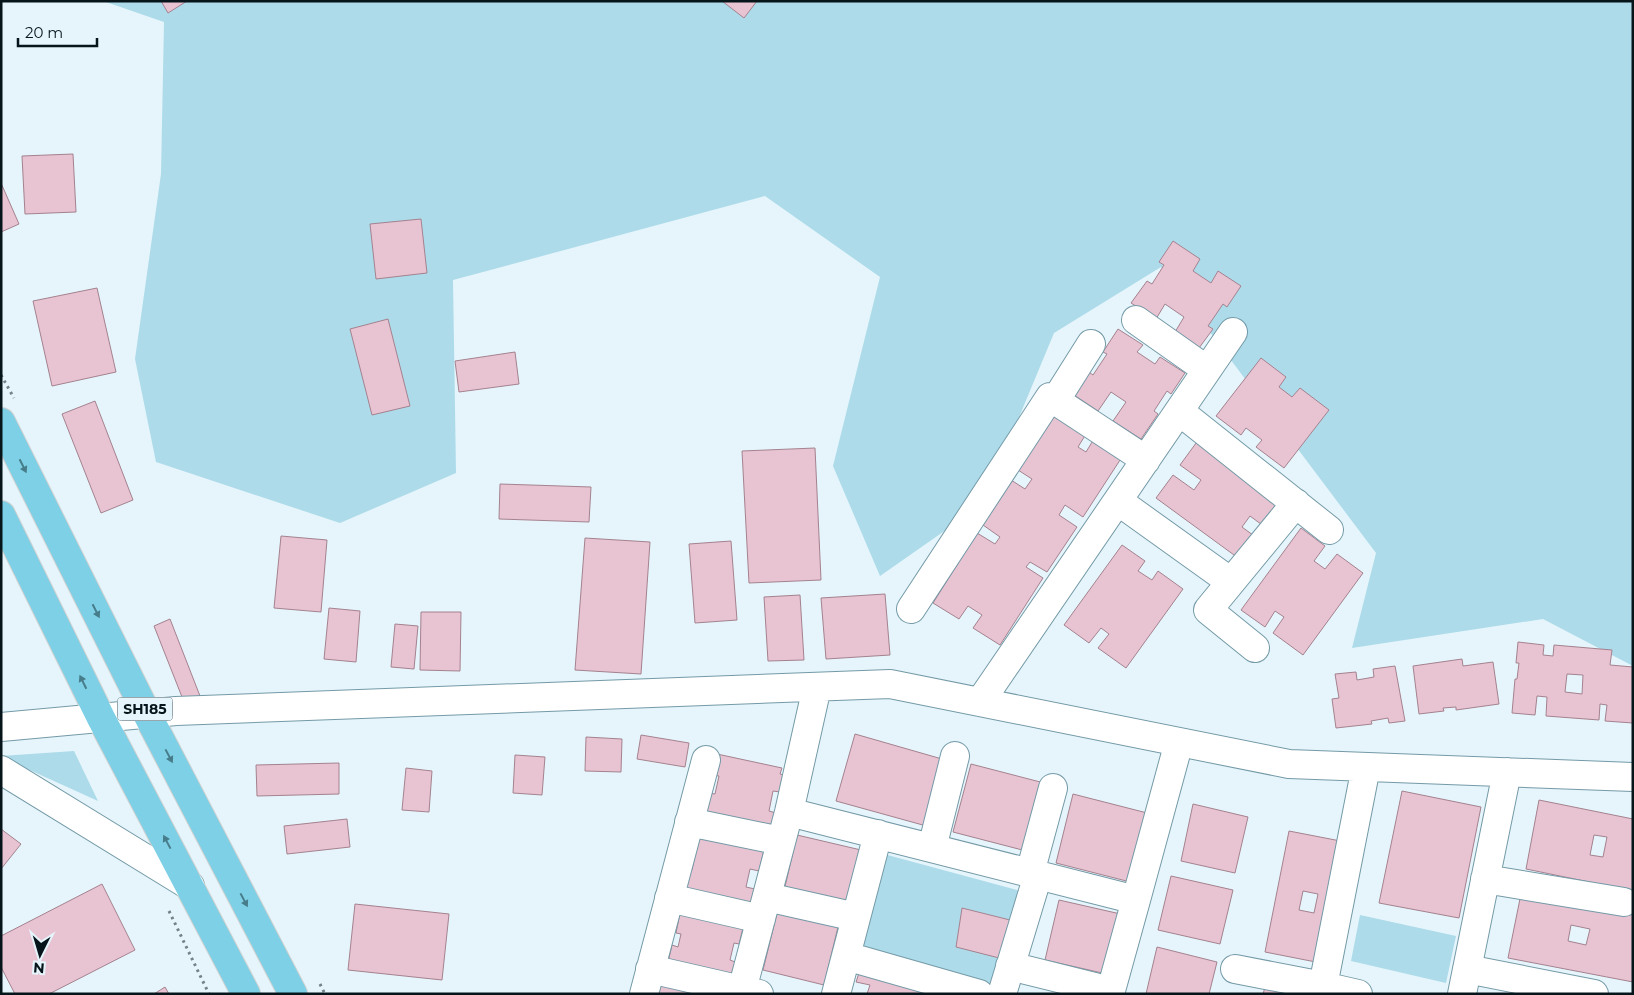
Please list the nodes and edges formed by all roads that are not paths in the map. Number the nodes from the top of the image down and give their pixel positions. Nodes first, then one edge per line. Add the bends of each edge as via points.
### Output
1 (1136, 320) dead end
2 (1233, 332) dead end
3 (1091, 344) dead end
4 (1207, 370) junction
5 (1056, 401) junction
6 (1179, 411) junction
7 (1, 422) edge
8 (1146, 460) junction
9 (1118, 501) junction
10 (1296, 503) junction
11 (1, 515) edge
12 (1329, 530) dead end
13 (1231, 582) junction
14 (911, 608) dead end
15 (1255, 648) dead end
16 (817, 687) junction
17 (980, 702) junction
18 (147, 714) junction
19 (101, 718) junction
20 (1, 727) edge
21 (1178, 742) junction
22 (955, 756) dead end
23 (706, 760) dead end
24 (1366, 767) junction
25 (1, 770) edge
26 (1507, 772) junction
27 (1633, 777) edge
28 (1053, 788) dead end
29 (789, 812) junction
30 (689, 822) junction
31 (878, 834) junction
32 (782, 842) junction
33 (932, 848) junction
34 (1034, 874) junction
35 (1485, 879) junction
36 (190, 886) junction
37 (670, 898) junction
38 (1136, 900) junction
39 (1624, 902) dead end
40 (764, 908) junction
41 (856, 917) junction
42 (846, 956) junction
43 (1010, 966) junction
44 (1236, 969) dead end
45 (1464, 981) edge
46 (647, 982) edge
47 (1323, 986) junction
48 (747, 992) edge
49 (1110, 992) edge
50 (246, 994) edge
51 (293, 994) edge
52 (836, 994) edge
53 (979, 994) edge
54 (1002, 994) edge
55 (1358, 994) edge
56 (1594, 994) edge

1 - 4 street
2 - 4 street
3 - 5 street
4 - 6 street
5 - 8 street
5 - 14 street via 1050,397
6 - 8 street
6 - 10 street
7 -> 18 main road, SH185
8 - 9 street
9 - 13 street
9 - 17 street
10 - 12 street
10 - 13 street
19 -> 11 main road, SH185
13 - 15 street via 1208,610
16 - 17 street via 890,684
16 - 18 street
16 - 29 street
17 - 21 street
18 - 19 street
18 -> 51 main road, SH185
19 - 20 street
36 -> 19 main road, SH185
21 - 24 street via 1289,764
21 - 38 street
22 - 33 street
23 - 30 street
24 - 26 street
24 - 47 street
25 - 36 street
26 - 27 street
26 - 35 street
28 - 34 street
29 - 31 street
29 - 32 street
30 - 32 street
30 - 37 street
31 - 33 street
31 - 41 street
32 - 40 street
33 - 34 street
34 - 38 street
34 - 43 street
35 - 39 street
35 - 45 street
36 - 50 main road, SH185
37 - 40 street
37 - 46 street
38 - 49 street
40 - 41 street
40 - 48 street
41 - 42 street
42 - 52 street
42 - 53 street
43 - 49 street
43 - 54 street
44 - 47 street
45 - 56 street
46 - 48 street
47 - 55 street

